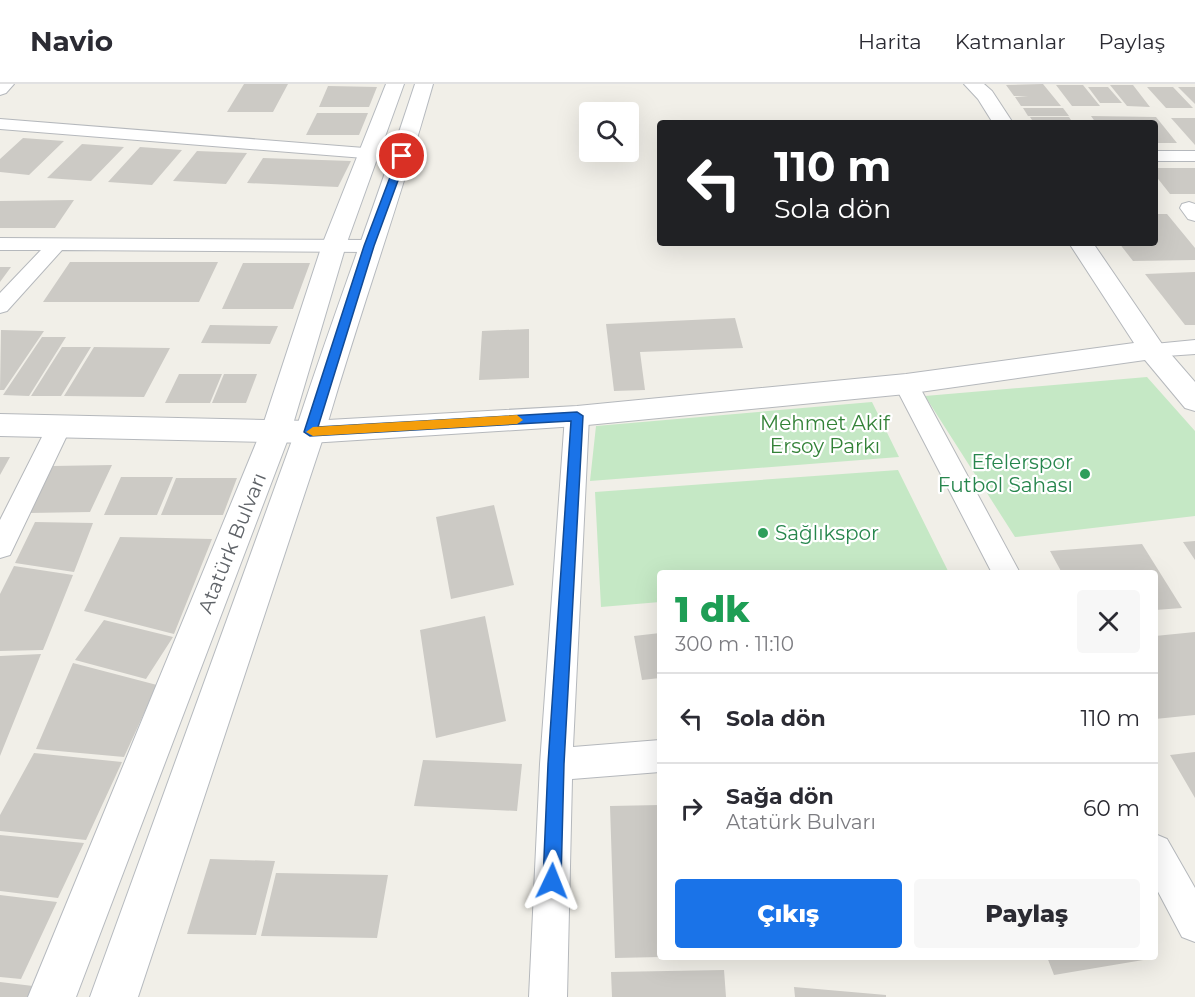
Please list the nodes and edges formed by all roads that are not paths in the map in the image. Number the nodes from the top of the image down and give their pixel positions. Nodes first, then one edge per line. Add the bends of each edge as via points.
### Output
1 (6, 84) edge
2 (395, 84) edge
3 (424, 84) edge
4 (973, 84) edge
5 (0, 90) edge
6 (1001, 120) edge
7 (0, 124) edge
8 (368, 153) junction
9 (402, 156) junction
10 (1158, 156) edge
11 (1195, 156) edge
12 (0, 244) edge
13 (57, 244) junction
14 (334, 245) junction
15 (369, 246) junction
16 (1084, 246) edge
17 (0, 306) edge
18 (1195, 347) edge
19 (1152, 350) junction
20 (906, 384) junction
21 (1195, 401) edge
22 (577, 416) junction
23 (0, 424) edge
24 (59, 427) junction
25 (276, 431) junction
26 (310, 432) junction
27 (0, 547) edge
28 (1004, 570) edge
29 (657, 756) edge
30 (556, 764) junction
31 (1158, 856) edge
32 (1195, 924) edge
33 (52, 997) edge
34 (114, 997) edge
35 (548, 997) edge

1 - 5 street
2 - 8 main road, Atatürk Bulvarı
3 - 9 main road, Atatürk Bulvarı
4 - 6 main road
7 - 8 street
8 - 9 street
8 - 14 main road, Atatürk Bulvarı
9 - 15 main road, Atatürk Bulvarı
10 - 11 street
12 - 13 street
13 - 14 street
13 - 17 street
14 - 15 street
14 - 25 main road, Atatürk Bulvarı
15 - 26 main road, Atatürk Bulvarı
16 - 19 main road
18 - 19 street
19 - 20 main road
19 - 21 main road
20 - 22 main road
20 - 28 street
22 - 26 main road
22 - 30 street
23 - 24 main road
24 - 25 main road
24 - 27 street
25 - 26 main road
25 - 33 main road, Atatürk Bulvarı
26 - 34 main road, Atatürk Bulvarı
29 - 30 street
30 - 35 street
31 - 32 street

